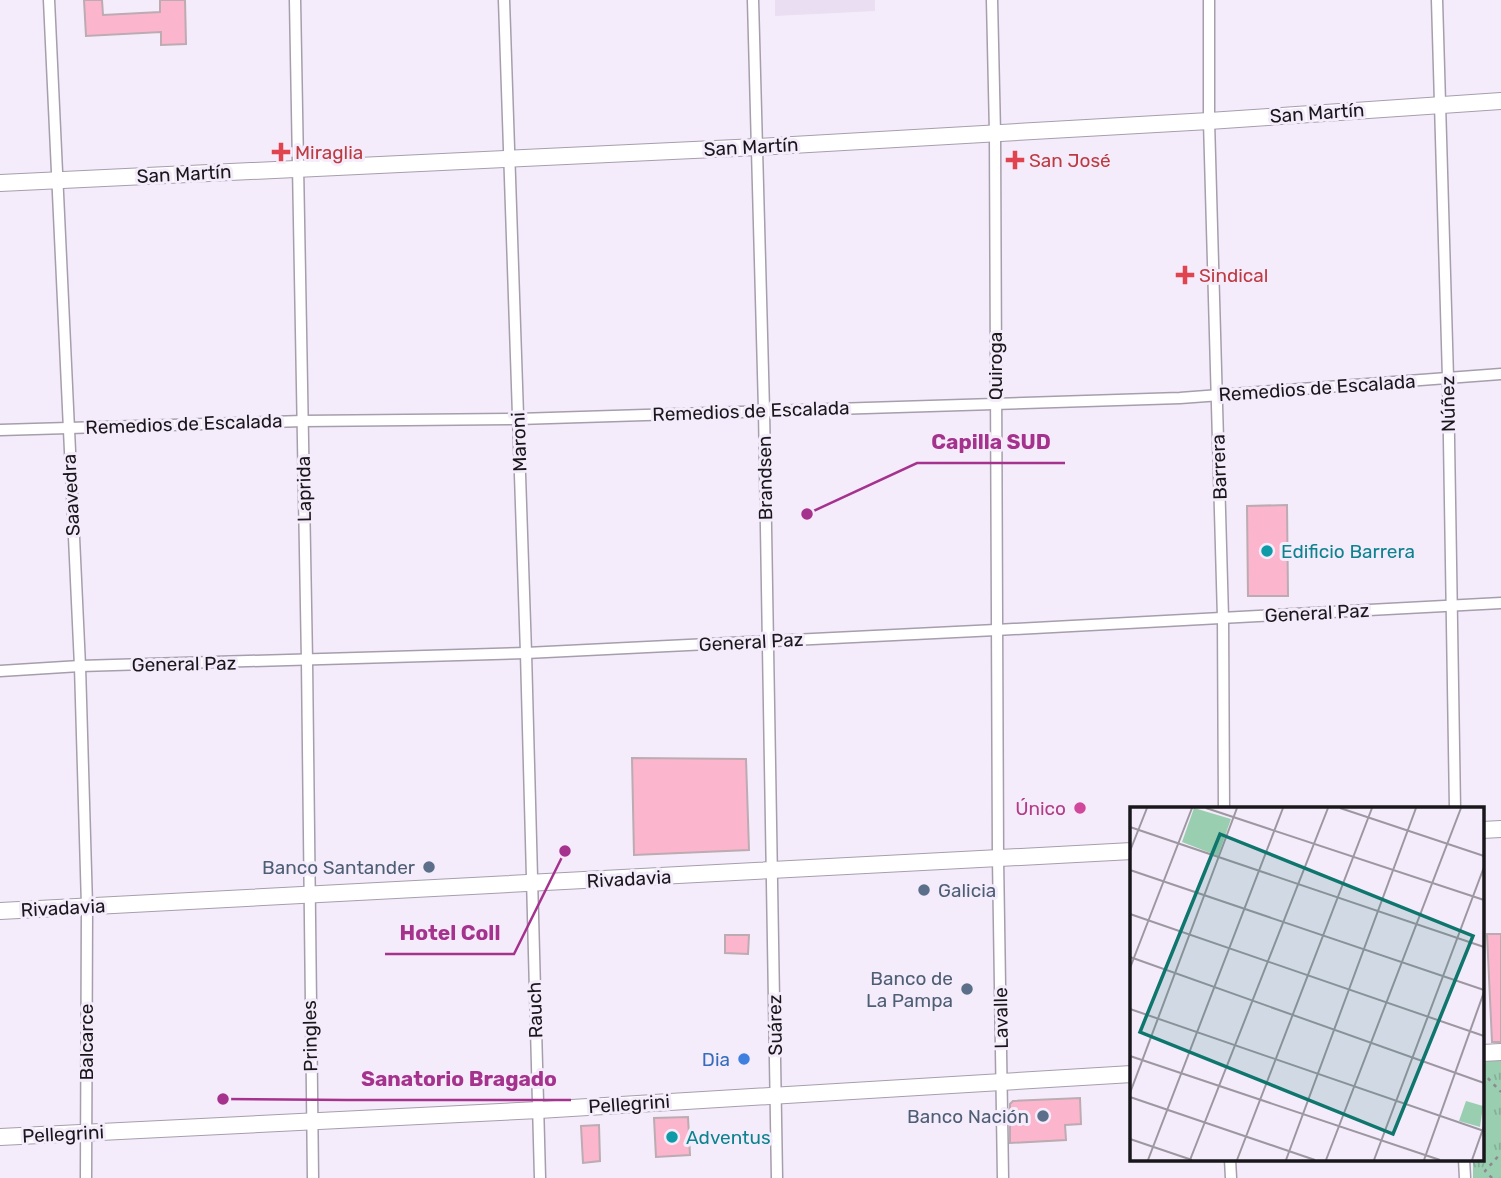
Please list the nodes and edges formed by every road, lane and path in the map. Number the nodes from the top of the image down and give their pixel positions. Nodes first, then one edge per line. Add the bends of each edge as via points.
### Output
1 (49, 0) edge
2 (295, 0) edge
3 (504, 0) edge
4 (753, 0) edge
5 (992, 0) edge
6 (1209, 0) edge
7 (1437, 0) edge
8 (1501, 101) edge
9 (1441, 104) junction
10 (1209, 121) junction
11 (995, 133) junction
12 (757, 147) junction
13 (510, 157) junction
14 (299, 167) junction
15 (58, 180) junction
16 (0, 183) edge
17 (1501, 374) edge
18 (1448, 378) junction
19 (1217, 395) junction
20 (995, 402) junction
21 (764, 410) junction
22 (518, 419) junction
23 (303, 421) junction
24 (68, 428) junction
25 (0, 430) edge
26 (1501, 603) edge
27 (1452, 607) junction
28 (1223, 618) junction
29 (996, 630) junction
30 (767, 642) junction
31 (526, 653) junction
32 (307, 661) junction
33 (80, 666) junction
34 (0, 671) edge
35 (1224, 807) edge
36 (1455, 807) edge
37 (1130, 851) edge
38 (998, 858) junction
39 (772, 871) junction
40 (531, 884) junction
41 (309, 895) junction
42 (87, 906) junction
43 (0, 911) edge
44 (1130, 1073) edge
45 (1484, 1074) edge
46 (1002, 1082) junction
47 (1501, 1092) edge
48 (776, 1095) junction
49 (539, 1110) junction
50 (311, 1121) junction
51 (86, 1133) junction
52 (0, 1137) edge
53 (1501, 1153) edge
54 (1230, 1160) edge
55 (1464, 1160) edge
56 (86, 1178) edge
57 (313, 1178) edge
58 (540, 1178) edge
59 (777, 1178) edge
60 (1003, 1178) edge
61 (1231, 1178) edge
62 (1465, 1178) edge
63 (1492, 1178) edge

1 - 15 street, Saavedra
2 - 14 street, Laprida
3 - 13 street, Maroni
4 - 12 street, Brandsen
5 - 11 street, Quiroga
6 - 10 street, Barrera
7 - 9 street, Núñez
8 - 9 main road, San Martín
9 - 10 main road, San Martín
9 - 18 street, Núñez
10 - 11 main road, San Martín
10 - 19 street, Barrera
11 - 12 main road, San Martín
11 - 20 street, Quiroga
12 - 13 main road, San Martín
12 - 21 street, Brandsen
13 - 14 main road, San Martín
13 - 22 street, Maroni
14 - 15 main road, San Martín
14 - 23 street, Laprida
15 - 16 main road, San Martín
15 - 24 street, Saavedra
17 - 18 street, Remedios de Escalada
18 - 19 street, Remedios de Escalada
18 - 27 street, Núñez
19 - 20 street, Remedios de Escalada
19 - 28 street, Barrera
20 - 21 street, Remedios de Escalada
20 - 29 street, Quiroga
21 - 22 street, Remedios de Escalada
21 - 30 street, Brandsen
22 - 23 street, Remedios de Escalada
22 - 31 street, Maroni
23 - 24 street, Remedios de Escalada
23 - 32 street, Laprida
24 - 25 street, Remedios de Escalada
24 - 33 street, Saavedra
26 - 27 street, General Paz
27 - 28 street, General Paz
27 - 36 street, Núñez
28 - 29 street, General Paz
28 - 35 street, Barrera
29 - 30 street, General Paz
29 - 38 street, Quiroga
30 - 31 street, General Paz
30 - 39 street, Brandsen
31 - 32 street, General Paz
31 - 40 street, Maroni
32 - 33 street, General Paz
32 - 41 street, Laprida
33 - 34 street, General Paz
33 - 42 street, Saavedra
37 - 38 main road, Rivadavia
38 - 39 main road, Rivadavia
38 - 46 street, Lavalle
39 - 40 main road, Rivadavia
39 - 48 street, Suárez
40 - 41 main road, Rivadavia
40 - 49 street, Rauch
41 - 42 main road, Rivadavia
41 - 50 street, Pringles
42 - 43 main road, Rivadavia
42 - 51 street, Balcarce
44 - 46 main road, Pellegrini
45 - 47 path
46 - 48 main road, Pellegrini
46 - 60 street, Lavalle
48 - 49 main road, Pellegrini
48 - 59 street, Suárez
49 - 50 main road, Pellegrini
49 - 58 street, Rauch
50 - 51 main road, Pellegrini
50 - 57 street, Pringles
51 - 52 main road, Pellegrini
51 - 56 street, Balcarce
53 - 63 path via 1485,1171
54 - 61 street
55 - 62 street

